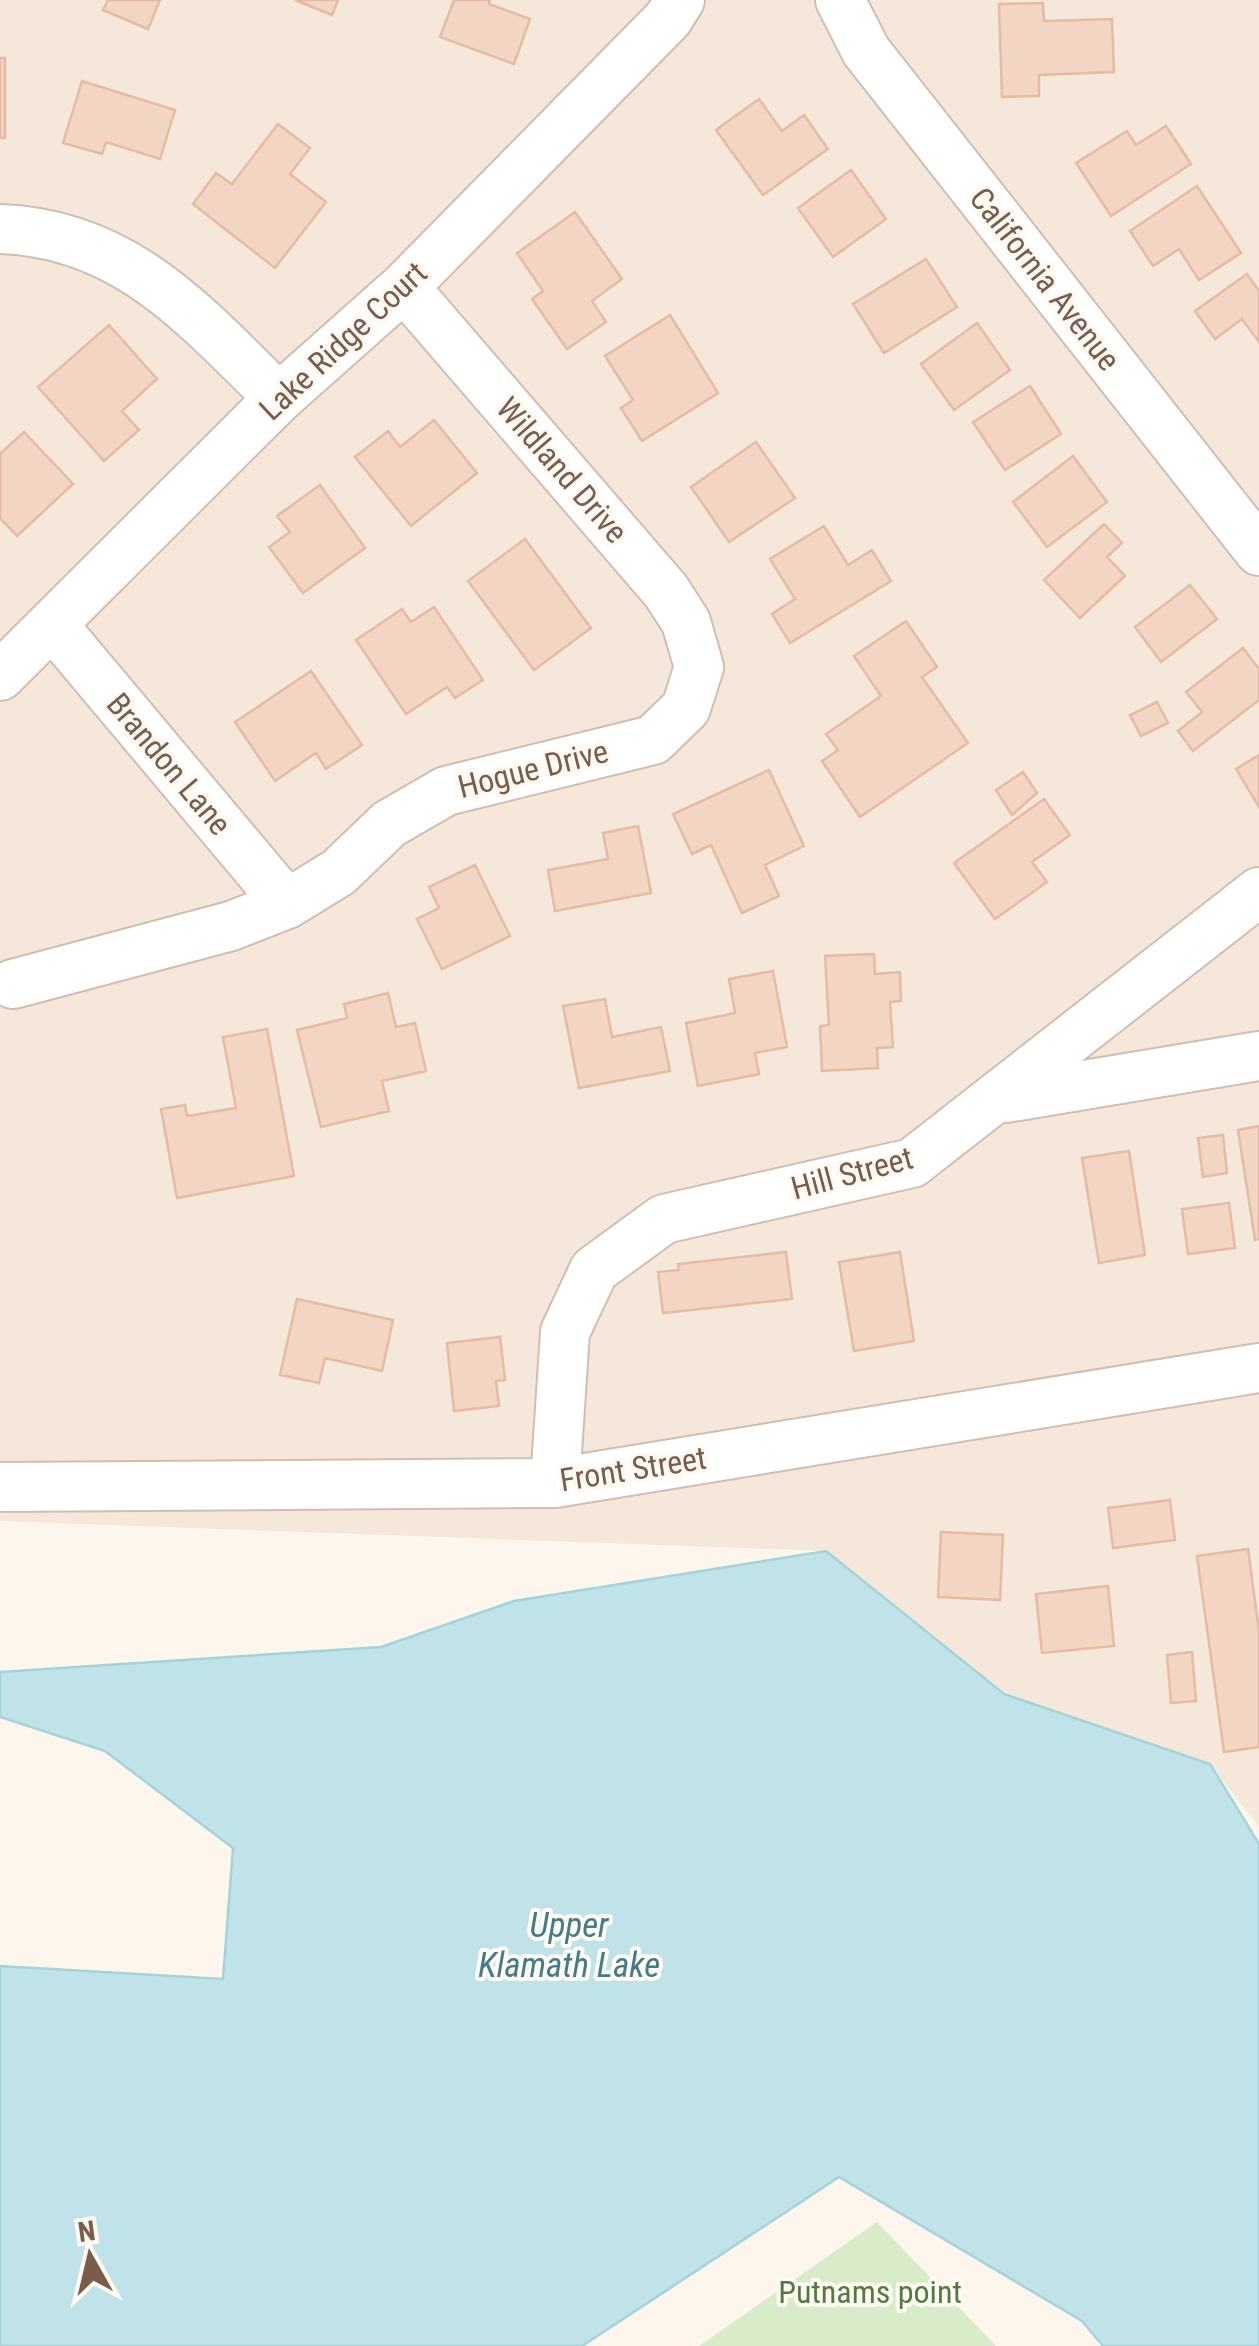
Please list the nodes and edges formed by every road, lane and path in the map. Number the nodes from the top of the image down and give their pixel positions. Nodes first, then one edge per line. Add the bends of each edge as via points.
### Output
1 (680, 0) edge
2 (840, 0) edge
3 (0, 229) edge
4 (404, 287) junction
5 (279, 398) junction
6 (1259, 551) edge
7 (52, 624) junction
8 (699, 666) joint
9 (0, 676) edge
10 (1259, 892) edge
11 (287, 904) junction
12 (13, 984) dead end
13 (1259, 1056) edge
14 (1000, 1098) junction
15 (1259, 1368) edge
16 (555, 1483) junction
17 (0, 1487) edge

1 - 4 street, Lake Ridge Court
2 - 6 street, California Avenue via 866,51
3 - 5 street via 70,238 169,290
4 - 5 street, Lake Ridge Court
4 - 8 street, Wildland Drive via 666,591 686,622
5 - 7 street, Lake Ridge Court
7 - 9 street, Lake Ridge Court
7 - 11 street, Brandon Lane
8 - 11 street, Hogue Drive via 686,708 653,740 446,790 389,824 339,872
10 - 14 street, Hill Street
11 - 12 street, Hogue Drive via 231,926
13 - 14 street
14 - 16 street, Hill Street via 912,1163 664,1219 594,1270 566,1332
15 - 16 street, Front Street
16 - 17 street, Front Street

